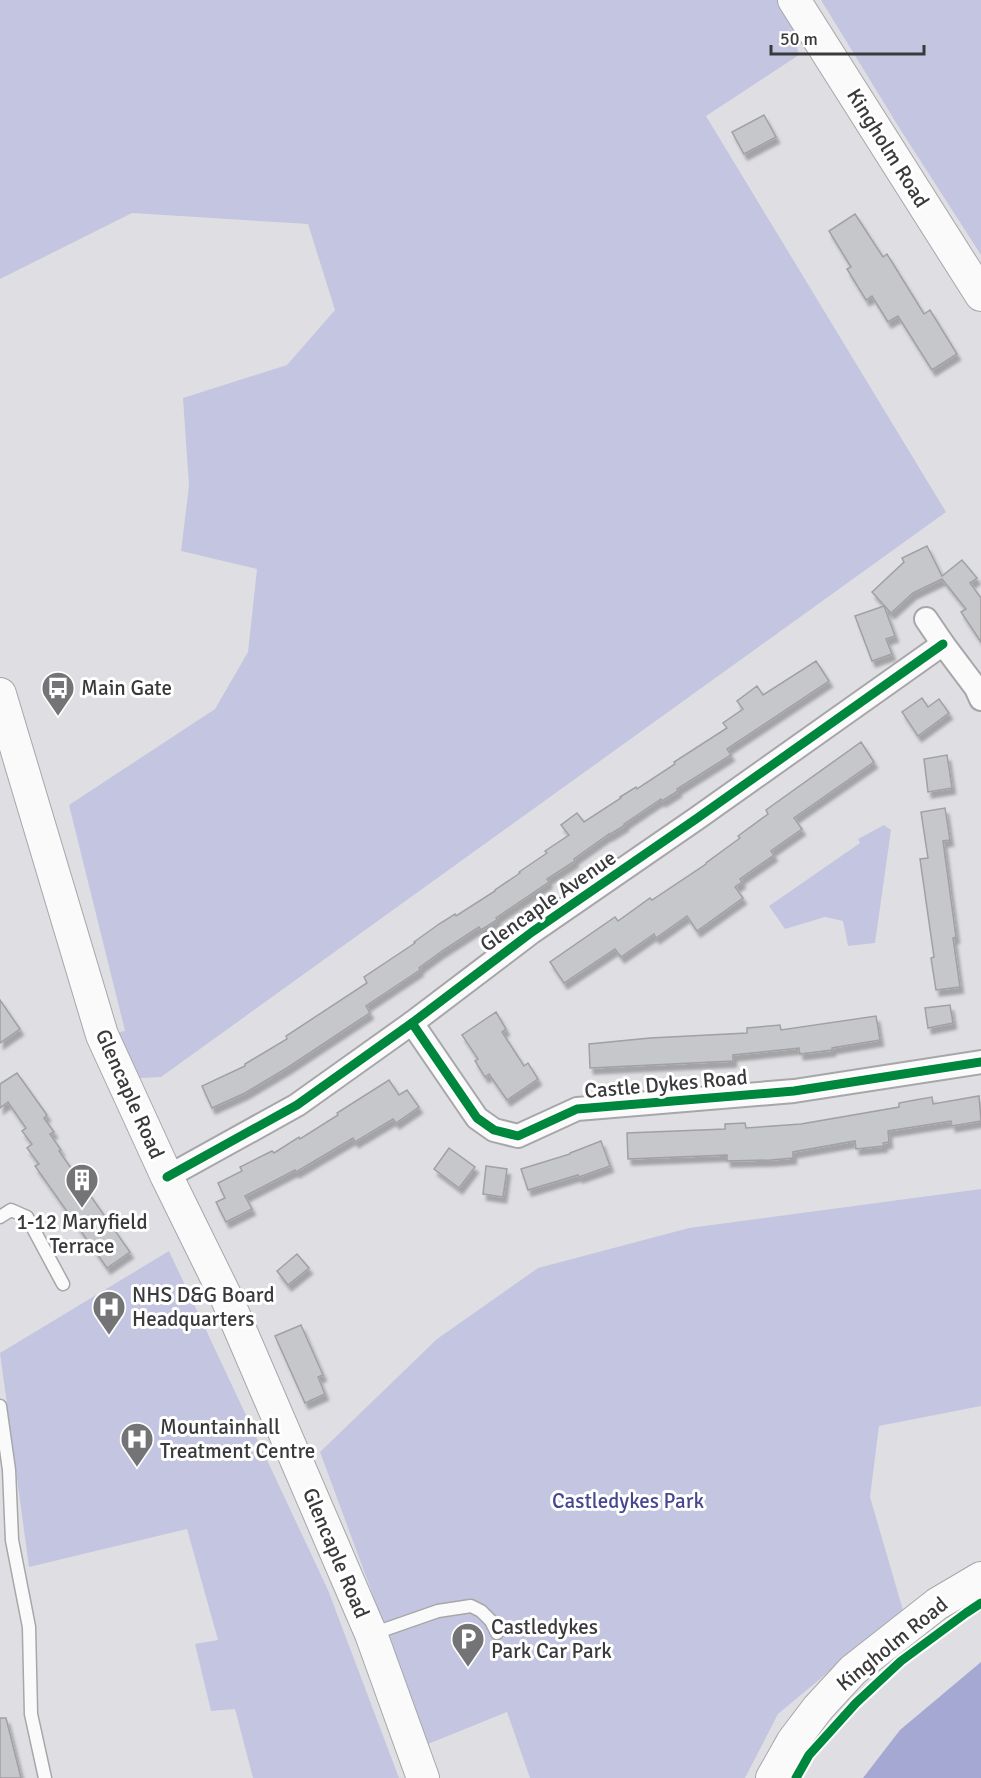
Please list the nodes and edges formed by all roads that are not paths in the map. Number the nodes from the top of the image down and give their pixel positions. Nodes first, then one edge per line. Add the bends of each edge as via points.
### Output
1 (794, 0) edge
2 (981, 295) edge
3 (926, 619) dead end
4 (943, 644) junction
5 (0, 694) edge
6 (981, 699) edge
7 (7, 745) edge
8 (412, 1023) junction
9 (981, 1062) edge
10 (167, 1177) junction
11 (0, 1217) edge
12 (63, 1284) dead end
13 (0, 1406) edge
14 (981, 1578) edge
15 (496, 1633) dead end
16 (371, 1634) junction
17 (45, 1778) edge
18 (423, 1778) edge
19 (772, 1778) edge

1 - 2 main road, Kingholm Road
3 - 4 street
4 - 6 street
4 - 8 street, Glencaple Avenue via 532,932
5 - 7 main road, Glencaple Road
7 - 10 main road, Glencaple Road via 102,1035
8 - 9 street, Castle Dykes Road via 477,1118 494,1130 518,1136 577,1109 794,1091
8 - 10 street, Glencaple Avenue via 297,1105
10 - 16 main road, Glencaple Road via 227,1299
11 - 12 lane via 12,1210 27,1217
13 - 17 lane via 9,1470 12,1540 29,1627 31,1714
14 - 19 main road, Kingholm Road via 937,1604 853,1670 793,1740
15 - 16 lane via 491,1621 471,1605 438,1611
16 - 18 main road, Glencaple Road

